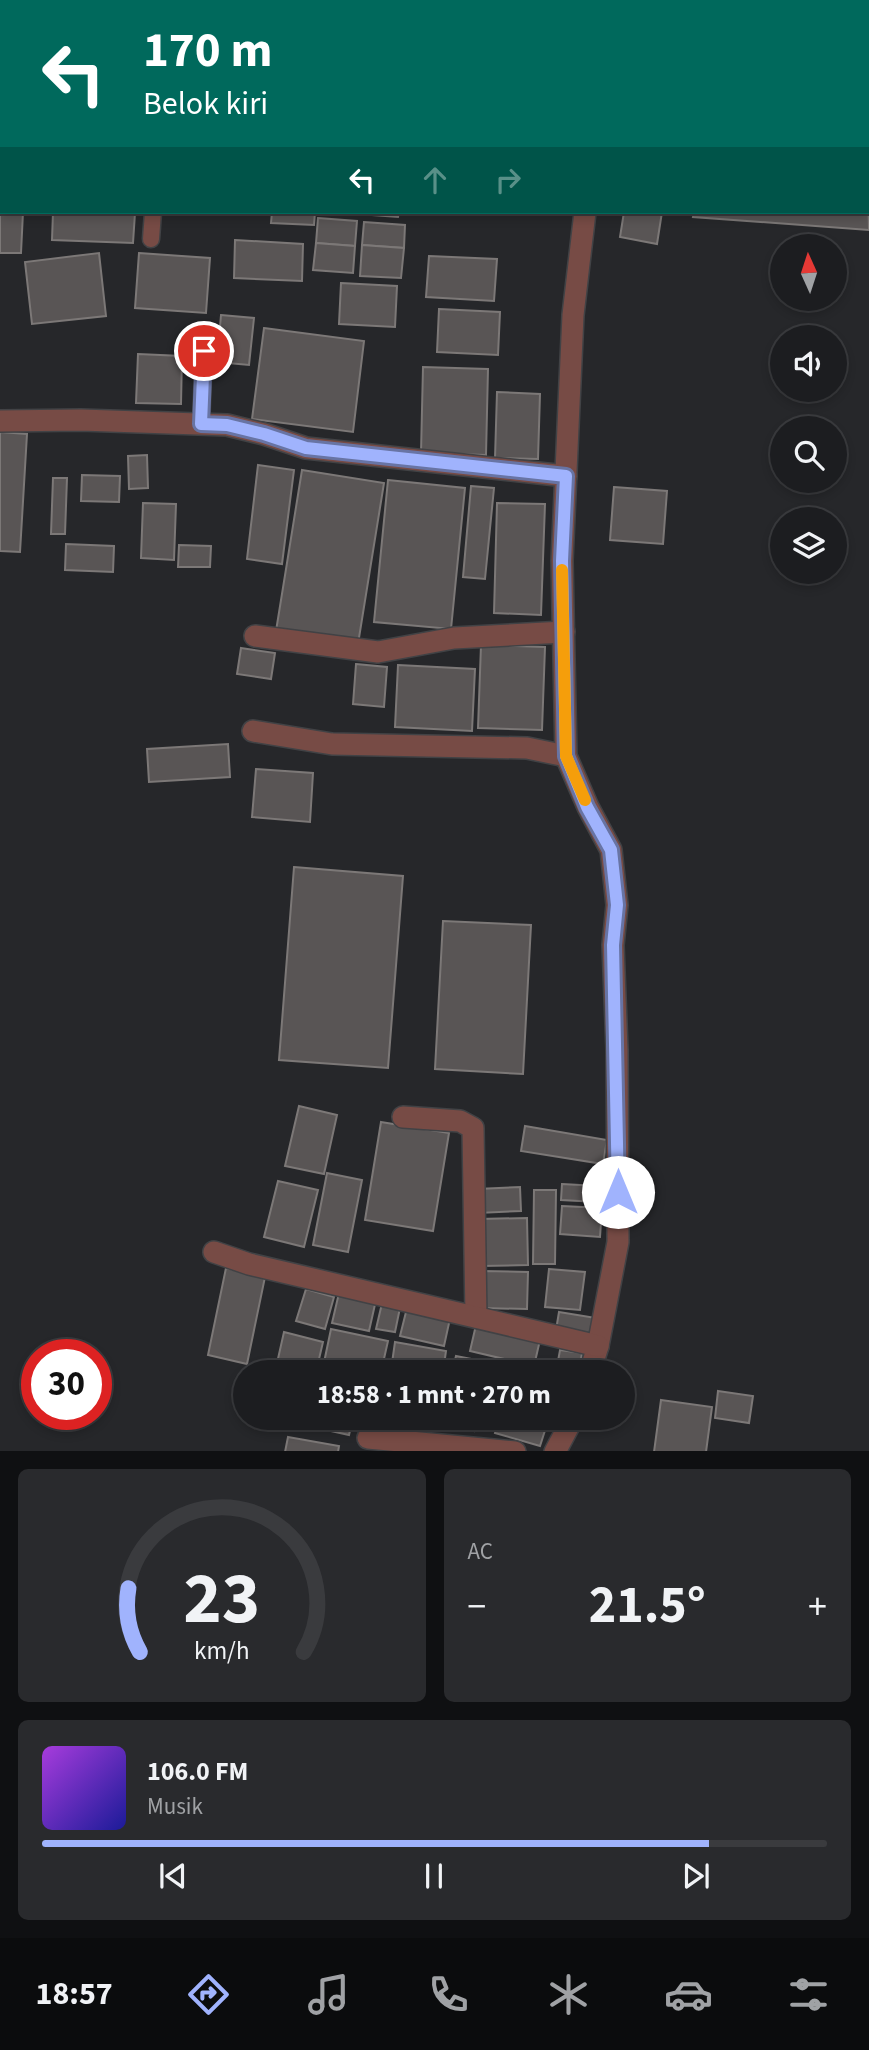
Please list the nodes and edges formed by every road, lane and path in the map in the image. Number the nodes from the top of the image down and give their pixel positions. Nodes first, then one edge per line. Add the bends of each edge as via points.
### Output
1 (153, 214) edge
2 (585, 214) edge
3 (151, 239) dead end
4 (204, 351) dead end
5 (0, 421) edge
6 (201, 424) junction
7 (566, 476) junction
8 (564, 632) junction
9 (255, 636) dead end
10 (253, 731) dead end
11 (566, 756) junction
12 (403, 1117) dead end
13 (214, 1252) dead end
14 (476, 1317) junction
15 (598, 1346) junction
16 (594, 1360) edge
17 (566, 1430) edge
18 (368, 1438) dead end
19 (515, 1451) edge
20 (555, 1451) edge

1 - 3 lane
2 - 7 street via 573,315
4 - 6 lane
5 - 6 street
6 - 7 street via 227,425 306,448
7 - 8 street
8 - 9 street via 454,638 378,652
8 - 11 street
10 - 11 street via 332,744 527,748
11 - 15 street via 611,850 617,905 613,956 618,1242
12 - 14 street via 460,1121 473,1128
13 - 14 street
14 - 15 street
15 - 16 street
17 - 20 street
18 - 19 street

